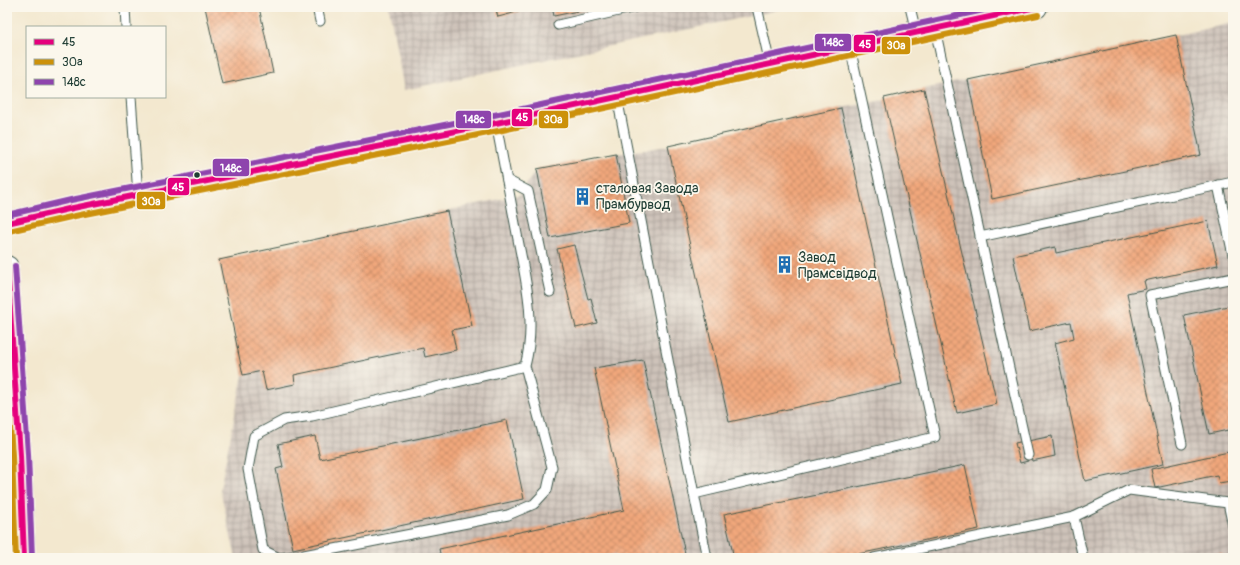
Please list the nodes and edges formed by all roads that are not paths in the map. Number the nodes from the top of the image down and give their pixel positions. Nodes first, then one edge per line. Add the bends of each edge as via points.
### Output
1 (125, 7) edge
2 (317, 7) edge
3 (636, 7) edge
4 (757, 7) edge
5 (910, 7) edge
6 (1036, 7) edge
7 (320, 21) dead end
8 (558, 25) dead end
9 (126, 26) edge
10 (926, 30) junction
11 (850, 46) junction
12 (770, 64) junction
13 (617, 97) junction
14 (131, 98) edge
15 (496, 123) junction
16 (507, 180) junction
17 (1233, 182) edge
18 (1218, 185) junction
19 (138, 195) junction
20 (7, 223) edge
21 (980, 237) junction
22 (1233, 255) edge
23 (7, 267) edge
24 (1233, 278) edge
25 (550, 292) dead end
26 (525, 366) junction
27 (1182, 444) dead end
28 (1028, 455) dead end
29 (694, 494) junction
30 (1074, 516) junction
31 (1233, 526) edge
32 (18, 558) edge
33 (707, 558) edge
34 (874, 558) edge
35 (1082, 558) edge

1 - 9 lane
2 - 7 lane
3 - 8 lane
4 - 12 lane
5 - 10 lane
6 - 10 street
10 - 11 street
10 - 21 lane
11 - 12 street
11 - 29 lane via 935,437
12 - 13 street
13 - 15 street
13 - 29 lane
14 - 19 lane
15 - 16 lane
15 - 19 street
16 - 25 lane via 528,191
16 - 26 lane via 530,319 529,351
17 - 18 lane
18 - 21 lane
18 - 22 lane
19 - 20 street
21 - 28 lane
23 - 32 street via 20,455
24 - 27 lane via 1150,295
26 - 26 lane via 312,416 284,420 254,436 248,469 262,550 279,558 304,555 508,515 534,504 547,490 552,467
29 - 33 lane
30 - 31 lane via 1130,490 1228,503
30 - 34 lane
30 - 35 lane

